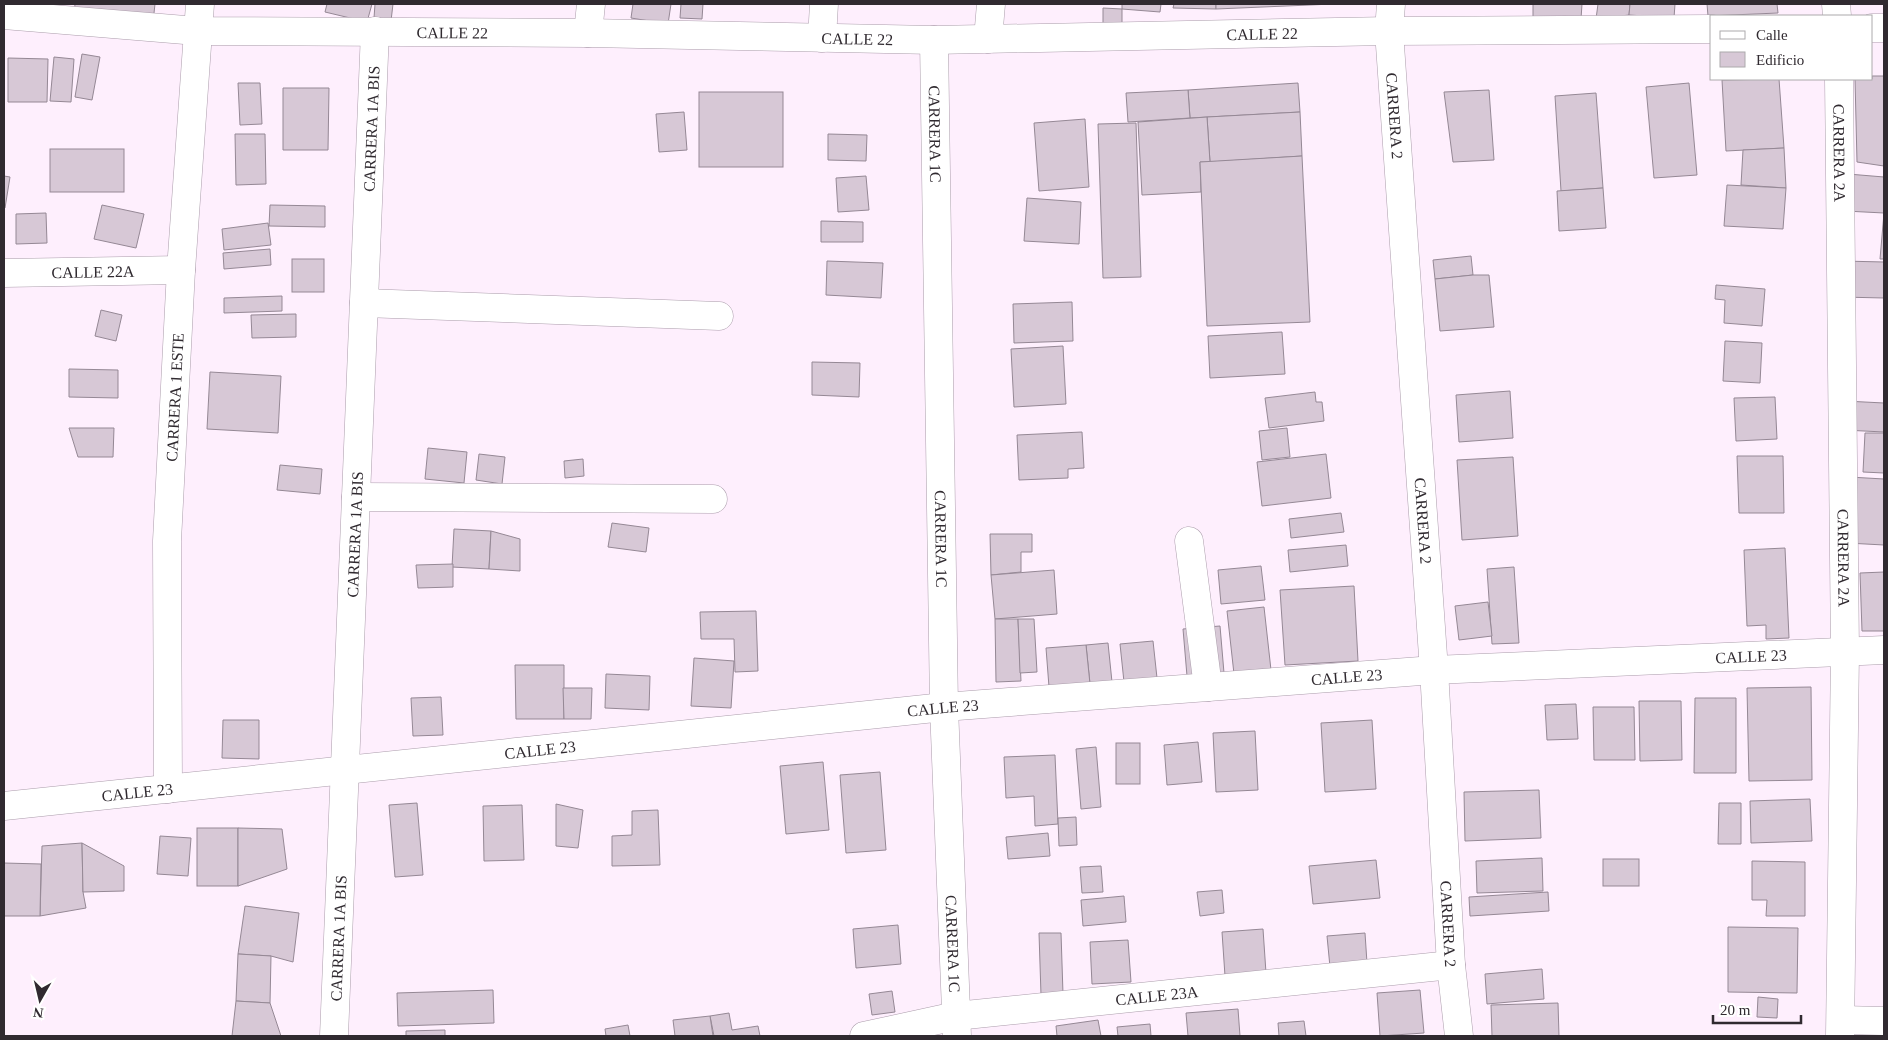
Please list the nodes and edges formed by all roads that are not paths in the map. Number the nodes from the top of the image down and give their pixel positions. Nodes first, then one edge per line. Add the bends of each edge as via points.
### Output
1 (200, 4) edge
2 (591, 4) edge
3 (824, 4) edge
4 (991, 4) edge
5 (1391, 4) edge
6 (4, 15) edge
7 (1710, 29) edge
8 (197, 31) junction
9 (375, 31) junction
10 (1389, 31) junction
11 (588, 33) junction
12 (822, 38) junction
13 (988, 39) junction
14 (934, 40) junction
15 (1839, 80) edge
16 (181, 270) junction
17 (4, 273) edge
18 (364, 303) junction
19 (719, 316) dead end
20 (356, 497) junction
21 (714, 500) dead end
22 (1189, 541) dead end
23 (1884, 650) edge
24 (1845, 652) junction
25 (1434, 670) junction
26 (1208, 688) junction
27 (944, 707) junction
28 (345, 770) junction
29 (168, 789) junction
30 (4, 806) edge
31 (1452, 965) junction
32 (1884, 1021) edge
33 (957, 1026) edge
34 (1840, 1028) edge
35 (334, 1036) edge
36 (864, 1036) edge
37 (1459, 1036) edge

1 - 8 street, CARRERA 1 ESTE
2 - 11 street
3 - 12 street
4 - 13 street
5 - 10 street, CARRERA 2
6 - 8 street, CALLE 22
7 - 10 street, CALLE 22
8 - 9 street, CALLE 22
8 - 16 street, CARRERA 1 ESTE
9 - 11 street, CALLE 22
9 - 18 street, CARRERA 1A BIS
10 - 13 street, CALLE 22
10 - 25 street, CARRERA 2
11 - 12 street, CALLE 22
12 - 14 street, CALLE 22
13 - 14 street, CALLE 22
14 - 27 street, CARRERA 1C
15 - 24 street, CARRERA 2A
16 - 17 street, CALLE 22A
16 - 29 street, CARRERA 1 ESTE via 167,541
18 - 19 street
18 - 20 street, CARRERA 1A BIS
20 - 21 street
20 - 28 street, CARRERA 1A BIS
22 - 26 street
23 - 24 street, CALLE 23
24 - 25 street, CALLE 23
24 - 34 street, CARRERA 2A
25 - 26 street, CALLE 23
25 - 31 street, CARRERA 2
26 - 27 street, CALLE 23
27 - 28 street, CALLE 23
27 - 33 street, CARRERA 1C
28 - 29 street, CALLE 23
28 - 35 street, CARRERA 1A BIS
29 - 30 street, CALLE 23
31 - 33 street, CALLE 23A
31 - 37 street, CARRERA 2
32 - 34 street
33 - 36 street, CALLE 23A

